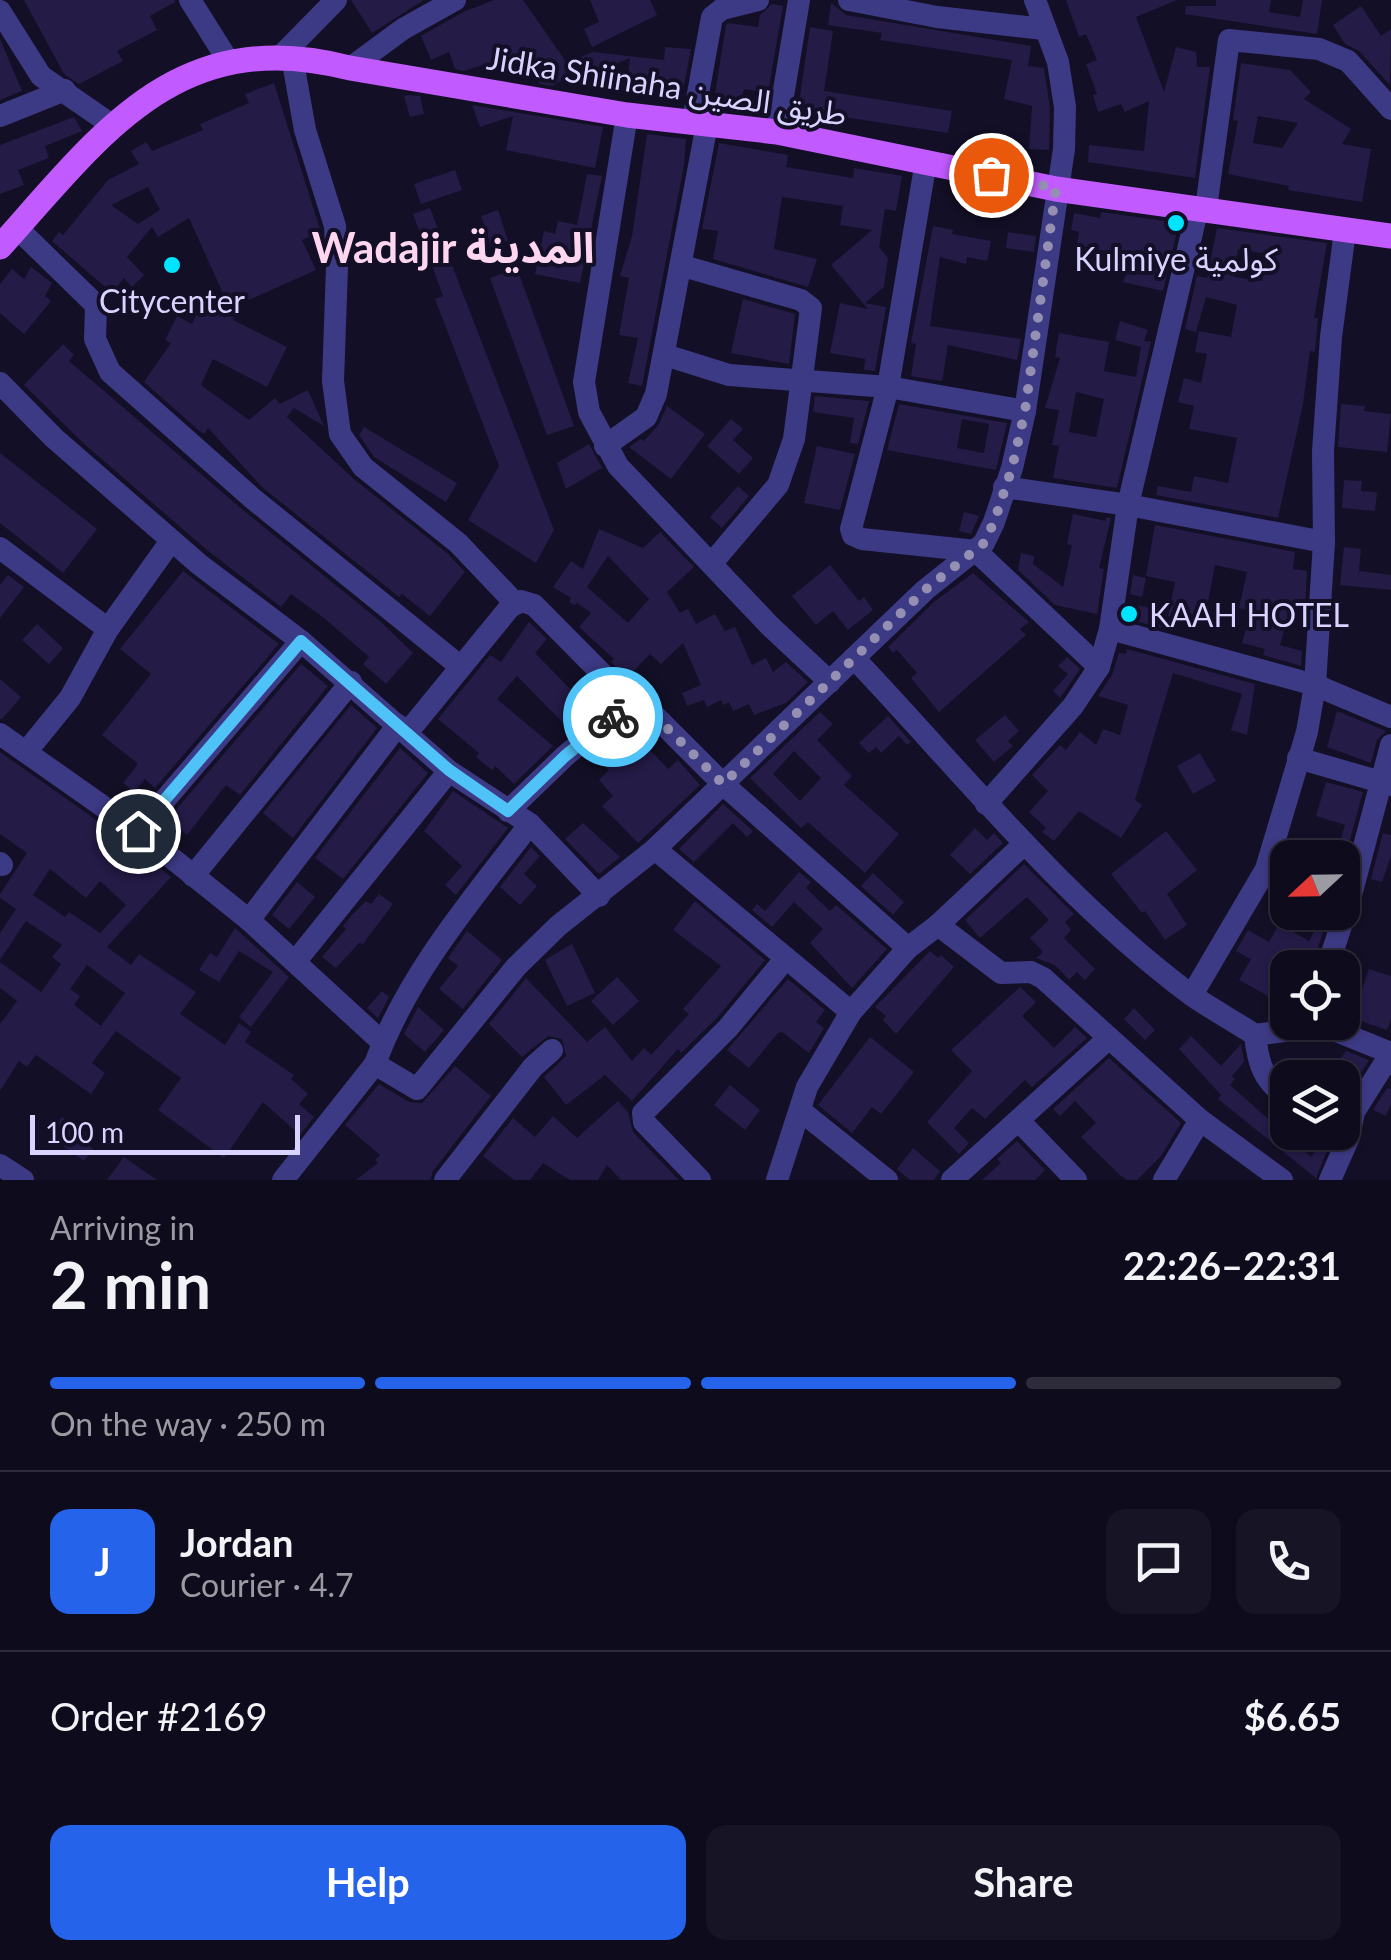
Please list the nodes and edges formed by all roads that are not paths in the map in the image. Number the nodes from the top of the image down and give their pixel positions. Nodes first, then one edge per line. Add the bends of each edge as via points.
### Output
1 (190, 0) edge
2 (336, 0) edge
3 (455, 0) edge
4 (758, 0) edge
5 (799, 0) edge
6 (849, 0) edge
7 (1035, 0) edge
8 (934, 8) edge
9 (0, 11) edge
10 (1044, 29) junction
11 (286, 57) junction
12 (230, 62) junction
13 (350, 68) junction
14 (65, 90) junction
15 (1391, 108) edge
16 (628, 114) junction
17 (0, 116) edge
18 (700, 123) junction
19 (112, 125) junction
20 (778, 132) junction
21 (926, 162) junction
22 (1056, 188) junction
23 (1202, 207) junction
24 (1345, 231) junction
25 (1391, 236) edge
26 (8, 237) edge
27 (682, 266) junction
28 (665, 354) junction
29 (803, 380) junction
30 (0, 383) edge
31 (888, 386) junction
32 (1025, 411) junction
33 (605, 446) junction
34 (1004, 487) junction
35 (1128, 505) junction
36 (172, 541) junction
37 (1324, 542) junction
38 (1, 550) edge
39 (976, 551) junction
40 (712, 563) junction
41 (516, 604) junction
42 (108, 628) junction
43 (1110, 629) junction
44 (301, 641) junction
45 (854, 658) junction
46 (461, 667) junction
47 (1099, 667) junction
48 (350, 682) junction
49 (830, 682) junction
50 (1315, 686) junction
51 (630, 702) junction
52 (1391, 716) edge
53 (402, 729) junction
54 (0, 734) edge
55 (1391, 745) edge
56 (26, 752) junction
57 (1298, 758) junction
58 (449, 770) junction
59 (723, 784) junction
60 (1386, 784) edge
61 (986, 804) junction
62 (508, 811) junction
63 (530, 824) junction
64 (138, 831) junction
65 (1023, 845) junction
66 (655, 849) junction
67 (193, 876) junction
68 (599, 896) junction
69 (249, 920) junction
70 (938, 925) junction
71 (908, 948) junction
72 (1334, 950) edge
73 (786, 958) junction
74 (294, 962) junction
75 (1192, 995) junction
76 (851, 1012) junction
77 (1270, 1032) edge
78 (1256, 1034) junction
79 (1110, 1038) junction
80 (1359, 1040) edge
81 (552, 1050) dead end
82 (379, 1053) junction
83 (1391, 1053) edge
84 (1270, 1082) edge
85 (1360, 1102) edge
86 (800, 1111) junction
87 (1200, 1120) junction
88 (1019, 1121) junction
89 (1341, 1150) edge
90 (0, 1165) edge
91 (23, 1180) edge
92 (283, 1180) edge
93 (445, 1180) edge
94 (700, 1180) edge
95 (778, 1180) edge
96 (887, 1180) edge
97 (952, 1180) edge
98 (1076, 1180) edge
99 (1164, 1180) edge
100 (1282, 1180) edge
101 (1330, 1180) edge

1 - 12 street
2 - 11 street
3 - 13 street
4 - 18 street via 712,17
5 - 20 street
6 - 8 street
7 - 10 street
8 - 10 street
9 - 14 street via 33,68
10 - 22 street via 1065,107
11 - 12 main road, Jidka Shiinaha طريق الصين
11 - 13 main road, Jidka Shiinaha طريق الصين
11 - 41 street via 336,226 333,381 340,434 363,468 458,543
12 - 19 main road, Jidka Shiinaha طريق الصين via 186,76
13 - 16 main road, Jidka Shiinaha طريق الصين
14 - 17 street
14 - 19 street
15 - 23 street via 1348,61 1318,50 1229,40
16 - 18 main road, Jidka Shiinaha طريق الصين
16 - 33 street via 584,382
18 - 20 main road, Jidka Shiinaha طريق الصين
18 - 27 street
19 - 26 main road, Jidka Shiinaha طريق الصين
20 - 21 main road, Jidka Shiinaha طريق الصين
21 - 22 main road, Jidka Shiinaha طريق الصين
21 - 31 street
22 - 23 main road, Jidka Shiinaha طريق الصين
22 - 32 street
23 - 24 main road, Jidka Shiinaha طريق الصين
23 - 35 street
24 - 25 main road, Jidka Shiinaha طريق الصين
24 - 37 street via 1331,337
26 - 46 street via 96,305 96,338 110,372 252,498
27 - 28 street
27 - 29 street via 808,304
28 - 29 street via 729,374
28 - 33 street via 646,417
29 - 31 street
29 - 40 street via 778,485
30 - 36 street
31 - 32 street
31 - 39 street via 850,530 862,539
32 - 34 street
33 - 40 street
34 - 35 street
34 - 39 street
35 - 37 street
35 - 43 street
36 - 42 street
36 - 44 street
37 - 50 street
38 - 42 street
39 - 45 street
39 - 47 street
40 - 49 street
41 - 46 street
41 - 51 street via 534,605
42 - 56 street via 70,698
43 - 47 street
43 - 50 street
44 - 48 street
44 - 64 street
45 - 49 street
45 - 61 street
46 - 53 street
47 - 61 street
48 - 53 street
48 - 67 street
49 - 59 street
50 - 52 street
50 - 57 street
51 - 59 street via 641,702
51 - 62 street
53 - 58 street
53 - 69 street
54 - 56 street
55 - 60 street
56 - 64 street
57 - 60 street
57 - 75 street via 1266,869
58 - 62 street
58 - 74 street
59 - 66 street
59 - 71 street
60 - 72 street
61 - 65 street
62 - 63 street
63 - 68 street
63 - 82 street via 450,931
64 - 67 street
65 - 70 street
65 - 75 street
66 - 68 street
66 - 73 street
67 - 69 street
68 - 82 street via 516,967 416,1089
69 - 74 street
70 - 71 street
70 - 79 street via 996,971 1038,974
71 - 76 street
73 - 76 street
73 - 94 street via 643,1113 644,1122
74 - 82 street
75 - 78 street
76 - 86 street
77 - 78 street
78 - 84 street via 1258,1062
79 - 87 street
79 - 88 street
80 - 83 street
81 - 93 street
82 - 92 street
83 - 85 street
86 - 95 street
86 - 96 street
87 - 99 street
87 - 100 street
88 - 97 street
88 - 98 street
89 - 101 street
90 - 91 street

